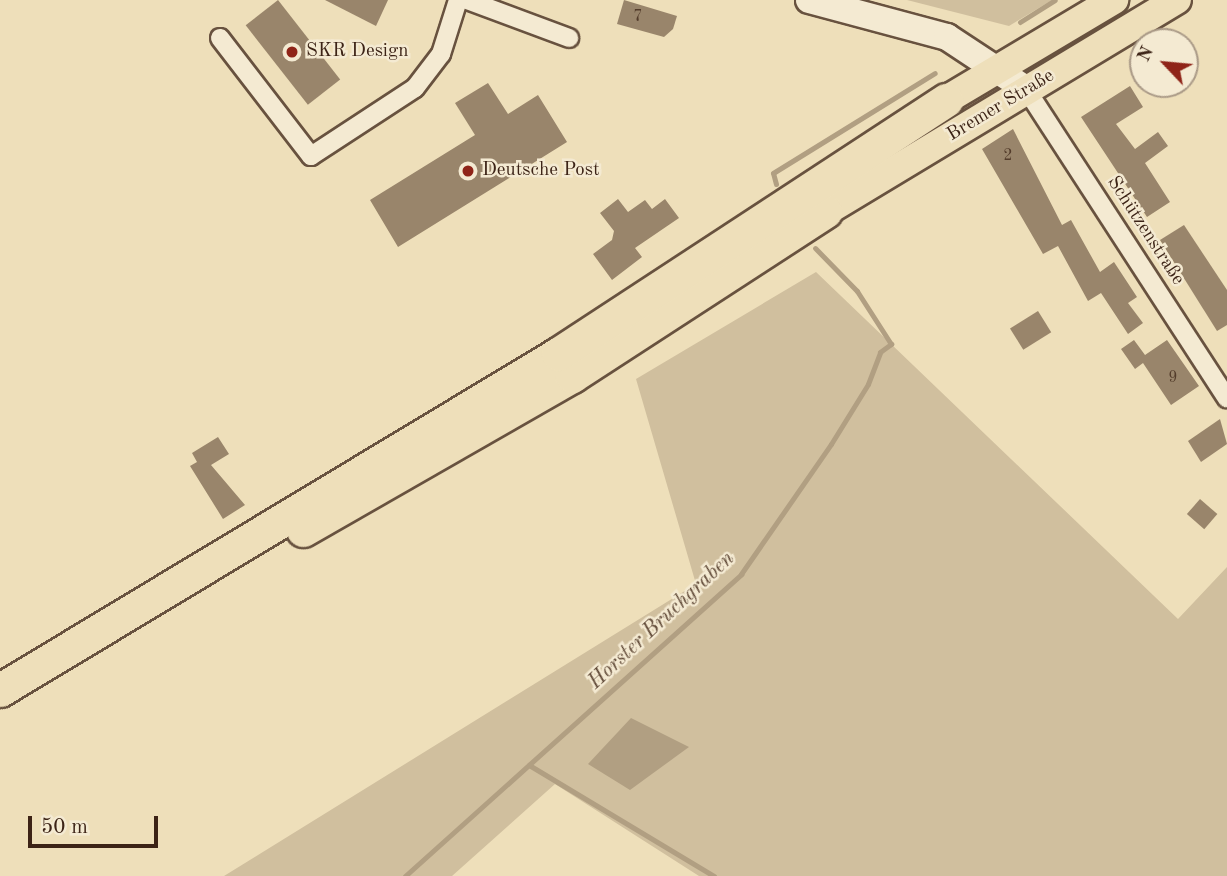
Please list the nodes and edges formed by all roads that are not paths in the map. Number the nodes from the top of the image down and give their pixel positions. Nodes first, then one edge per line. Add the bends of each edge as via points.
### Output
1 (458, 0) edge
2 (467, 0) edge
3 (809, 0) edge
4 (1114, 0) edge
5 (1177, 0) edge
6 (220, 37) dead end
7 (569, 38) dead end
8 (997, 69) junction
9 (1026, 89) junction
10 (946, 100) joint
11 (825, 212) joint
12 (1227, 398) edge
13 (0, 690) edge
14 (0, 710) edge

1 - 6 street via 441,54 415,88 311,156
2 - 7 street
3 - 8 street via 947,37
4 - 8 main road, Bremer Straße
5 - 9 main road, Bremer Straße
8 - 9 street
8 - 10 main road, Bremer Straße
9 - 11 main road, Bremer Straße
9 - 12 street, Schützenstraße
10 - 13 highway, Bremer Straße via 816,179 558,354
11 - 14 highway via 481,431

